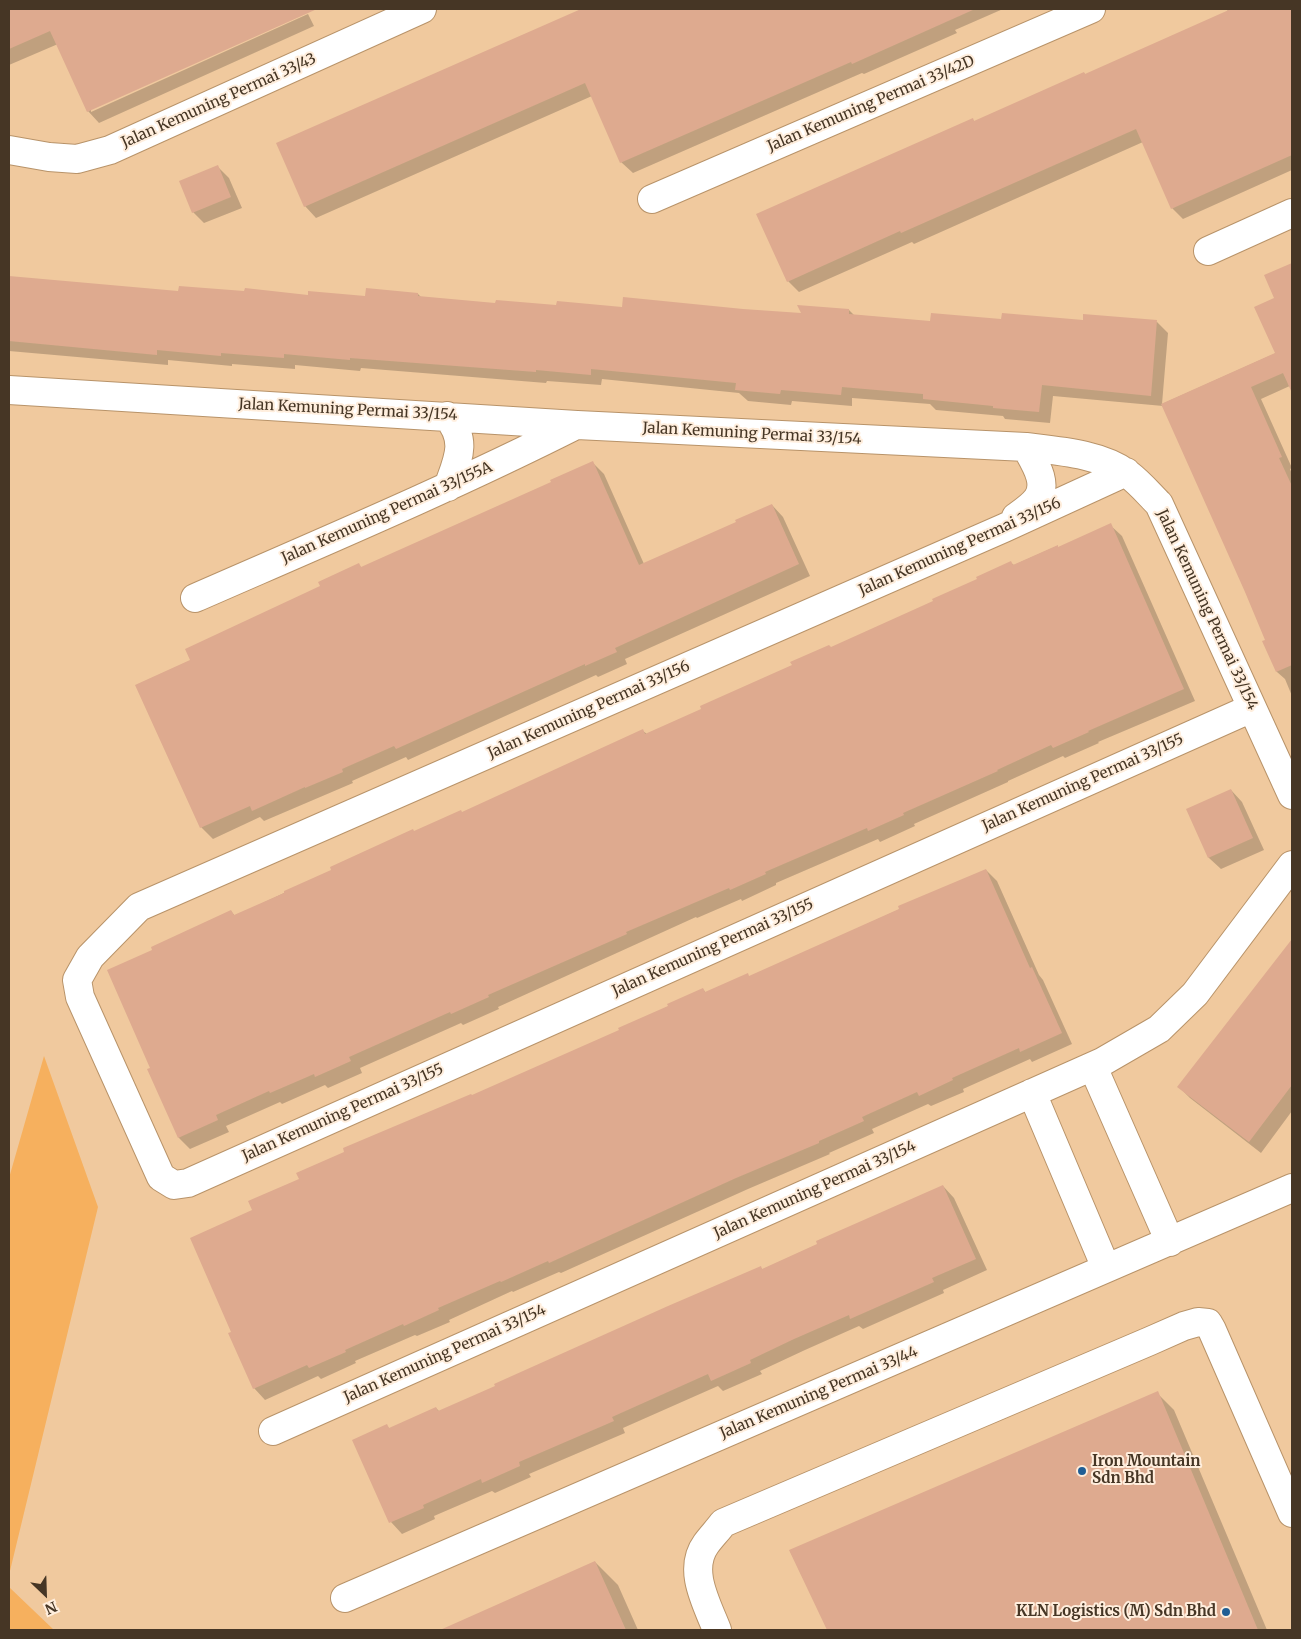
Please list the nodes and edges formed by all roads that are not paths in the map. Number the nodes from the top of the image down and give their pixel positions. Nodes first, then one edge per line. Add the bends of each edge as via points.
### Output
1 (422, 9) edge
2 (1091, 9) edge
3 (9, 150) edge
4 (652, 199) dead end
5 (1292, 213) edge
6 (1208, 251) dead end
7 (9, 390) edge
8 (447, 416) junction
9 (577, 425) junction
10 (1026, 447) junction
11 (1126, 472) junction
12 (448, 487) junction
13 (1004, 528) junction
14 (196, 598) dead end
15 (1252, 708) junction
16 (1292, 795) edge
17 (1292, 864) edge
18 (1093, 1067) junction
19 (1032, 1093) junction
20 (174, 1185) joint
21 (1292, 1188) edge
22 (1170, 1242) junction
23 (1106, 1268) junction
24 (273, 1431) dead end
25 (1292, 1513) edge
26 (346, 1598) dead end
27 (717, 1630) edge

1 - 3 street, Jalan Kemuning Permai 33/43 via 110,150 77,158
2 - 4 street, Jalan Kemuning Permai 33/42D
5 - 6 street
7 - 8 street, Jalan Kemuning Permai 33/154
8 - 9 street, Jalan Kemuning Permai 33/154
8 - 12 street via 459,438 459,454
9 - 10 street, Jalan Kemuning Permai 33/154
9 - 12 street, Jalan Kemuning Permai 33/155A
10 - 11 street, Jalan Kemuning Permai 33/154 via 1091,456
10 - 13 street via 1040,475 1042,489 1037,499
11 - 13 street, Jalan Kemuning Permai 33/156
11 - 15 street, Jalan Kemuning Permai 33/154 via 1159,504
12 - 14 street, Jalan Kemuning Permai 33/155A
13 - 20 street, Jalan Kemuning Permai 33/156 via 140,907 90,957 77,980 80,997 161,1177
15 - 16 street, Jalan Kemuning Permai 33/154
15 - 20 street, Jalan Kemuning Permai 33/155 via 188,1183
17 - 18 street, Jalan Kemuning Permai 33/154 via 1195,994 1159,1029
18 - 19 street, Jalan Kemuning Permai 33/154
18 - 22 street
19 - 23 street
19 - 24 street, Jalan Kemuning Permai 33/154
21 - 22 street, Jalan Kemuning Permai 33/44
22 - 23 street, Jalan Kemuning Permai 33/44
23 - 26 street, Jalan Kemuning Permai 33/44
25 - 27 street via 1212,1330 1208,1323 1198,1322 724,1523 704,1546 697,1566 702,1592

